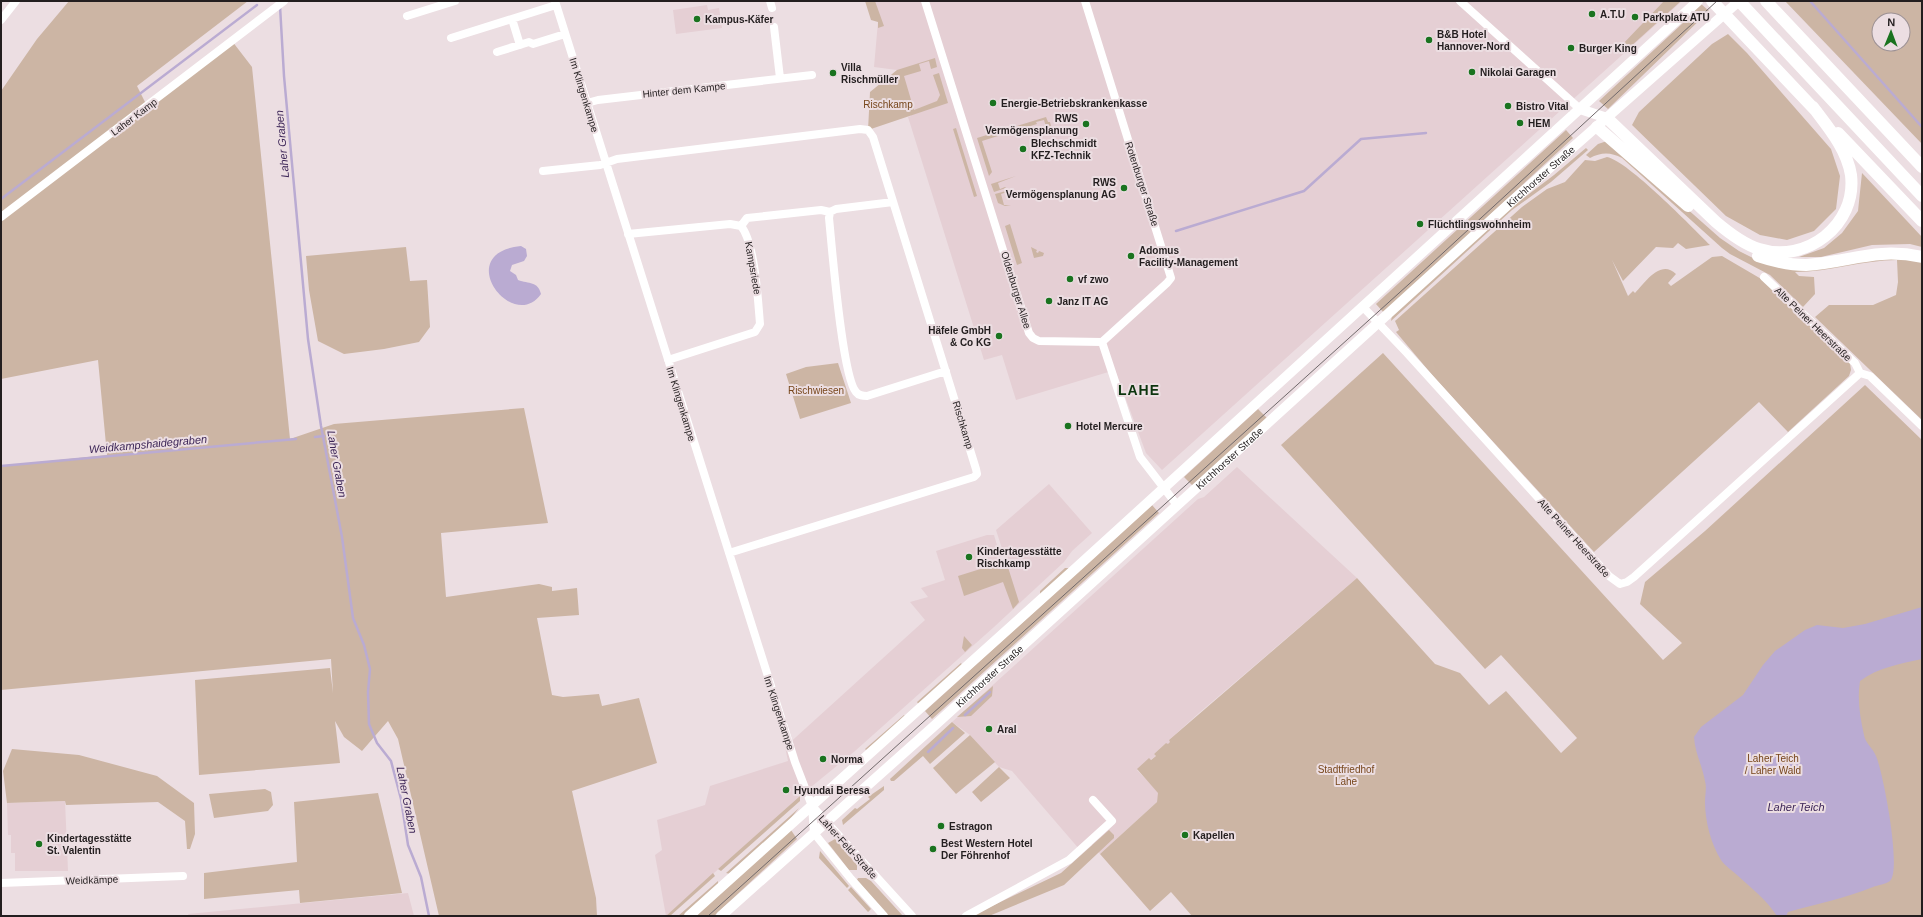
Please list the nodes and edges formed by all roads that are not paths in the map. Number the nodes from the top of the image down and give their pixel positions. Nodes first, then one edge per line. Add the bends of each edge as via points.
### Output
1 (16, 1) edge
2 (284, 1) edge
3 (456, 1) edge
4 (925, 1) edge
5 (1085, 1) edge
6 (1460, 1) edge
7 (1698, 1) edge
8 (1712, 1) edge
9 (1766, 1) edge
10 (555, 3) edge
11 (1741, 4) edge
12 (407, 16) dead end
13 (512, 19) junction
14 (1, 20) edge
15 (774, 27) dead end
16 (565, 34) junction
17 (451, 38) dead end
18 (520, 45) junction
19 (497, 52) dead end
20 (812, 75) dead end
21 (780, 78) junction
22 (587, 103) junction
23 (1813, 107) junction
24 (1580, 109) junction
25 (1607, 118) junction
26 (1597, 127) junction
27 (606, 163) junction
28 (1922, 168) edge
29 (543, 171) dead end
30 (1922, 196) edge
31 (893, 202) junction
32 (830, 212) junction
33 (1, 217) edge
34 (1922, 221) edge
35 (741, 226) junction
36 (628, 234) junction
37 (1922, 257) edge
38 (1764, 277) dead end
39 (1363, 306) junction
40 (1378, 322) junction
41 (1102, 342) junction
42 (668, 360) junction
43 (946, 371) junction
44 (1860, 373) junction
45 (1922, 426) edge
46 (1164, 488) junction
47 (1177, 504) junction
48 (729, 553) junction
49 (1093, 800) dead end
50 (812, 806) junction
51 (827, 822) junction
52 (814, 833) junction
53 (183, 876) dead end
54 (1, 883) edge
55 (689, 916) edge
56 (721, 916) edge
57 (884, 916) edge
58 (912, 916) edge
59 (966, 916) edge

1 - 14 street
2 - 33 street, Laher Kamp
3 - 12 street
4 - 41 street, Oldenburger Allee via 1029,333 1039,341
5 - 41 street, Rotenburger Straße via 1171,278
6 - 24 street
7 - 24 main road
8 - 23 highway
9 - 28 highway
10 - 13 street
10 - 16 street, Im Klingenkampe
11 - 25 main road, Kirchhorster Straße
11 - 30 highway
13 - 17 street
13 - 18 street
15 - 21 street
16 - 18 street
16 - 22 street, Im Klingenkampe
18 - 19 street
20 - 21 street, Hinter dem Kampe
21 - 22 street, Hinter dem Kampe
22 - 27 street, Im Klingenkampe
23 - 25 highway via 1844,152 1851,175 1850,196 1845,211 1831,232 1810,247 1789,253 1760,249 1730,234
23 - 34 highway
24 - 25 main road
24 - 26 main road
24 - 39 main road
25 - 26 main road, Kirchhorster Straße
26 - 37 highway via 1725,239 1757,256 1780,263 1804,265 1883,253 1903,253
26 - 40 main road, Kirchhorster Straße
27 - 29 street
27 - 31 street, Rischkamp via 617,159 868,130 873,137
27 - 36 street, Im Klingenkampe
31 - 32 street via 836,209
31 - 43 street, Rischkamp
32 - 35 street via 821,210 747,218
32 - 43 street via 846,363 855,391 867,396
35 - 36 street via 730,224
35 - 42 street, Kampsriede via 747,235 752,259 759,329
36 - 42 street, Im Klingenkampe
38 - 44 street, Alte Peiner Heerstraße via 1855,363
39 - 40 street, Alte Peiner Heerstraße
39 - 46 main road
40 - 44 street, Alte Peiner Heerstraße via 1609,576 1620,584 1634,577
40 - 47 main road, Kirchhorster Straße
41 - 46 street via 1135,446 1140,457
42 - 48 street, Im Klingenkampe
43 - 48 street, Rischkamp via 976,469 977,474 974,477
44 - 45 street, Alte Peiner Heerstraße via 1870,376
46 - 47 street
46 - 50 main road
47 - 51 main road, Kirchhorster Straße
48 - 50 street, Im Klingenkampe via 795,762
49 - 59 street via 1112,821 1069,860
50 - 51 street, Laher-Feld-Straße
50 - 52 street, Laher-Feld-Straße
50 - 55 main road
51 - 52 main road, Kirchhorster Straße
51 - 58 street, Laher-Feld-Straße
52 - 56 main road, Kirchhorster Straße
52 - 57 street, Laher-Feld-Straße
53 - 54 street, Weidkämpe

